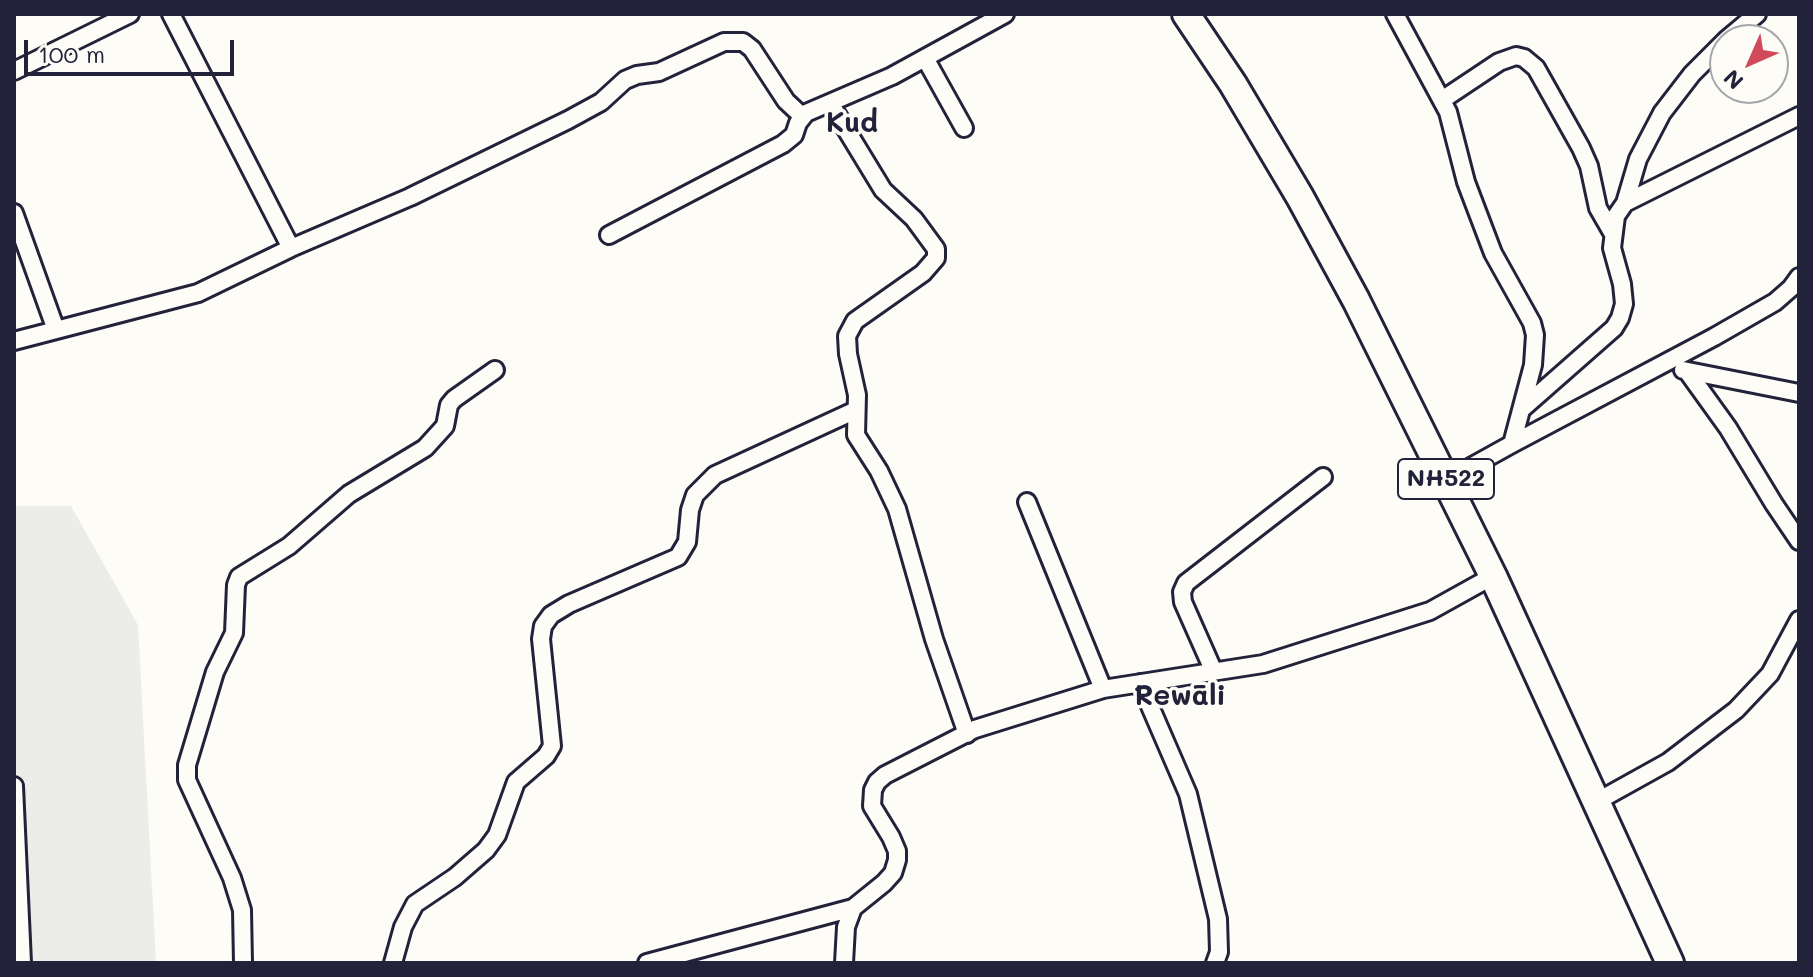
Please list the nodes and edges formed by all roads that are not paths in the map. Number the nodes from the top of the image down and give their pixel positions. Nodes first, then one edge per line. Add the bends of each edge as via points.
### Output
1 (130, 14) edge
2 (171, 14) edge
3 (1005, 14) edge
4 (1186, 14) edge
5 (1395, 14) edge
6 (1709, 56) edge
7 (925, 58) junction
8 (14, 71) edge
9 (1442, 100) junction
10 (830, 103) junction
11 (802, 116) junction
12 (1799, 116) edge
13 (964, 128) dead end
14 (1625, 203) junction
15 (14, 213) edge
16 (1613, 234) junction
17 (609, 235) dead end
18 (291, 248) junction
19 (1799, 277) edge
20 (56, 330) junction
21 (14, 341) edge
22 (1661, 366) junction
23 (495, 370) dead end
24 (1687, 371) junction
25 (1799, 393) edge
26 (1523, 408) junction
27 (856, 410) junction
28 (1512, 444) junction
29 (1323, 477) dead end
30 (1447, 480) junction
31 (1027, 502) dead end
32 (1799, 541) edge
33 (1493, 576) junction
34 (1799, 620) edge
35 (1214, 672) junction
36 (1140, 683) junction
37 (1103, 689) junction
38 (967, 734) junction
39 (14, 786) edge
40 (1596, 802) junction
41 (853, 908) junction
42 (22, 963) edge
43 (243, 963) edge
44 (393, 963) edge
45 (647, 963) edge
46 (844, 963) edge
47 (1215, 963) edge
48 (1670, 963) edge

1 - 8 street
2 - 18 street
3 - 7 street
4 - 30 highway, NH522 via 1300,197
5 - 9 street
6 - 14 street via 1662,113 1638,159
7 - 10 street
7 - 13 street
9 - 16 street via 1499,62 1524,58 1536,68 1581,148 1598,208
9 - 26 street via 1493,253 1532,323 1533,365
10 - 11 street
10 - 27 street via 883,190 936,249 936,258 923,273 850,328
11 - 17 street via 794,135 783,144
11 - 18 street via 752,49 743,42 724,42 659,72 625,80 601,102 568,120
12 - 14 street
14 - 16 street
15 - 20 street
16 - 26 street via 1624,304 1620,318
18 - 20 street via 198,293
19 - 22 street via 1775,302
20 - 21 street
22 - 24 street
22 - 28 street
23 - 43 street via 454,399 445,426 425,448 349,494 289,546 239,577 234,633 215,672 187,780 242,910
24 - 25 street
24 - 32 street
26 - 28 street
27 - 38 street via 856,435 897,509
27 - 44 street via 715,475 695,495 687,542 678,557 551,615 541,639 552,746 516,782 497,835 486,850 415,904
28 - 30 street
29 - 35 street via 1186,583 1183,602
30 - 33 highway, NH522
31 - 37 street
33 - 35 street via 1430,611 1263,664
33 - 40 highway, NH522
34 - 40 street via 1770,674 1736,710 1668,762
35 - 36 street
36 - 37 street
36 - 47 street via 1188,794 1218,919
37 - 38 street
38 - 41 street via 877,782 872,806 891,837 897,860 884,883
39 - 42 street
40 - 48 highway, NH522
41 - 45 street
41 - 46 street

